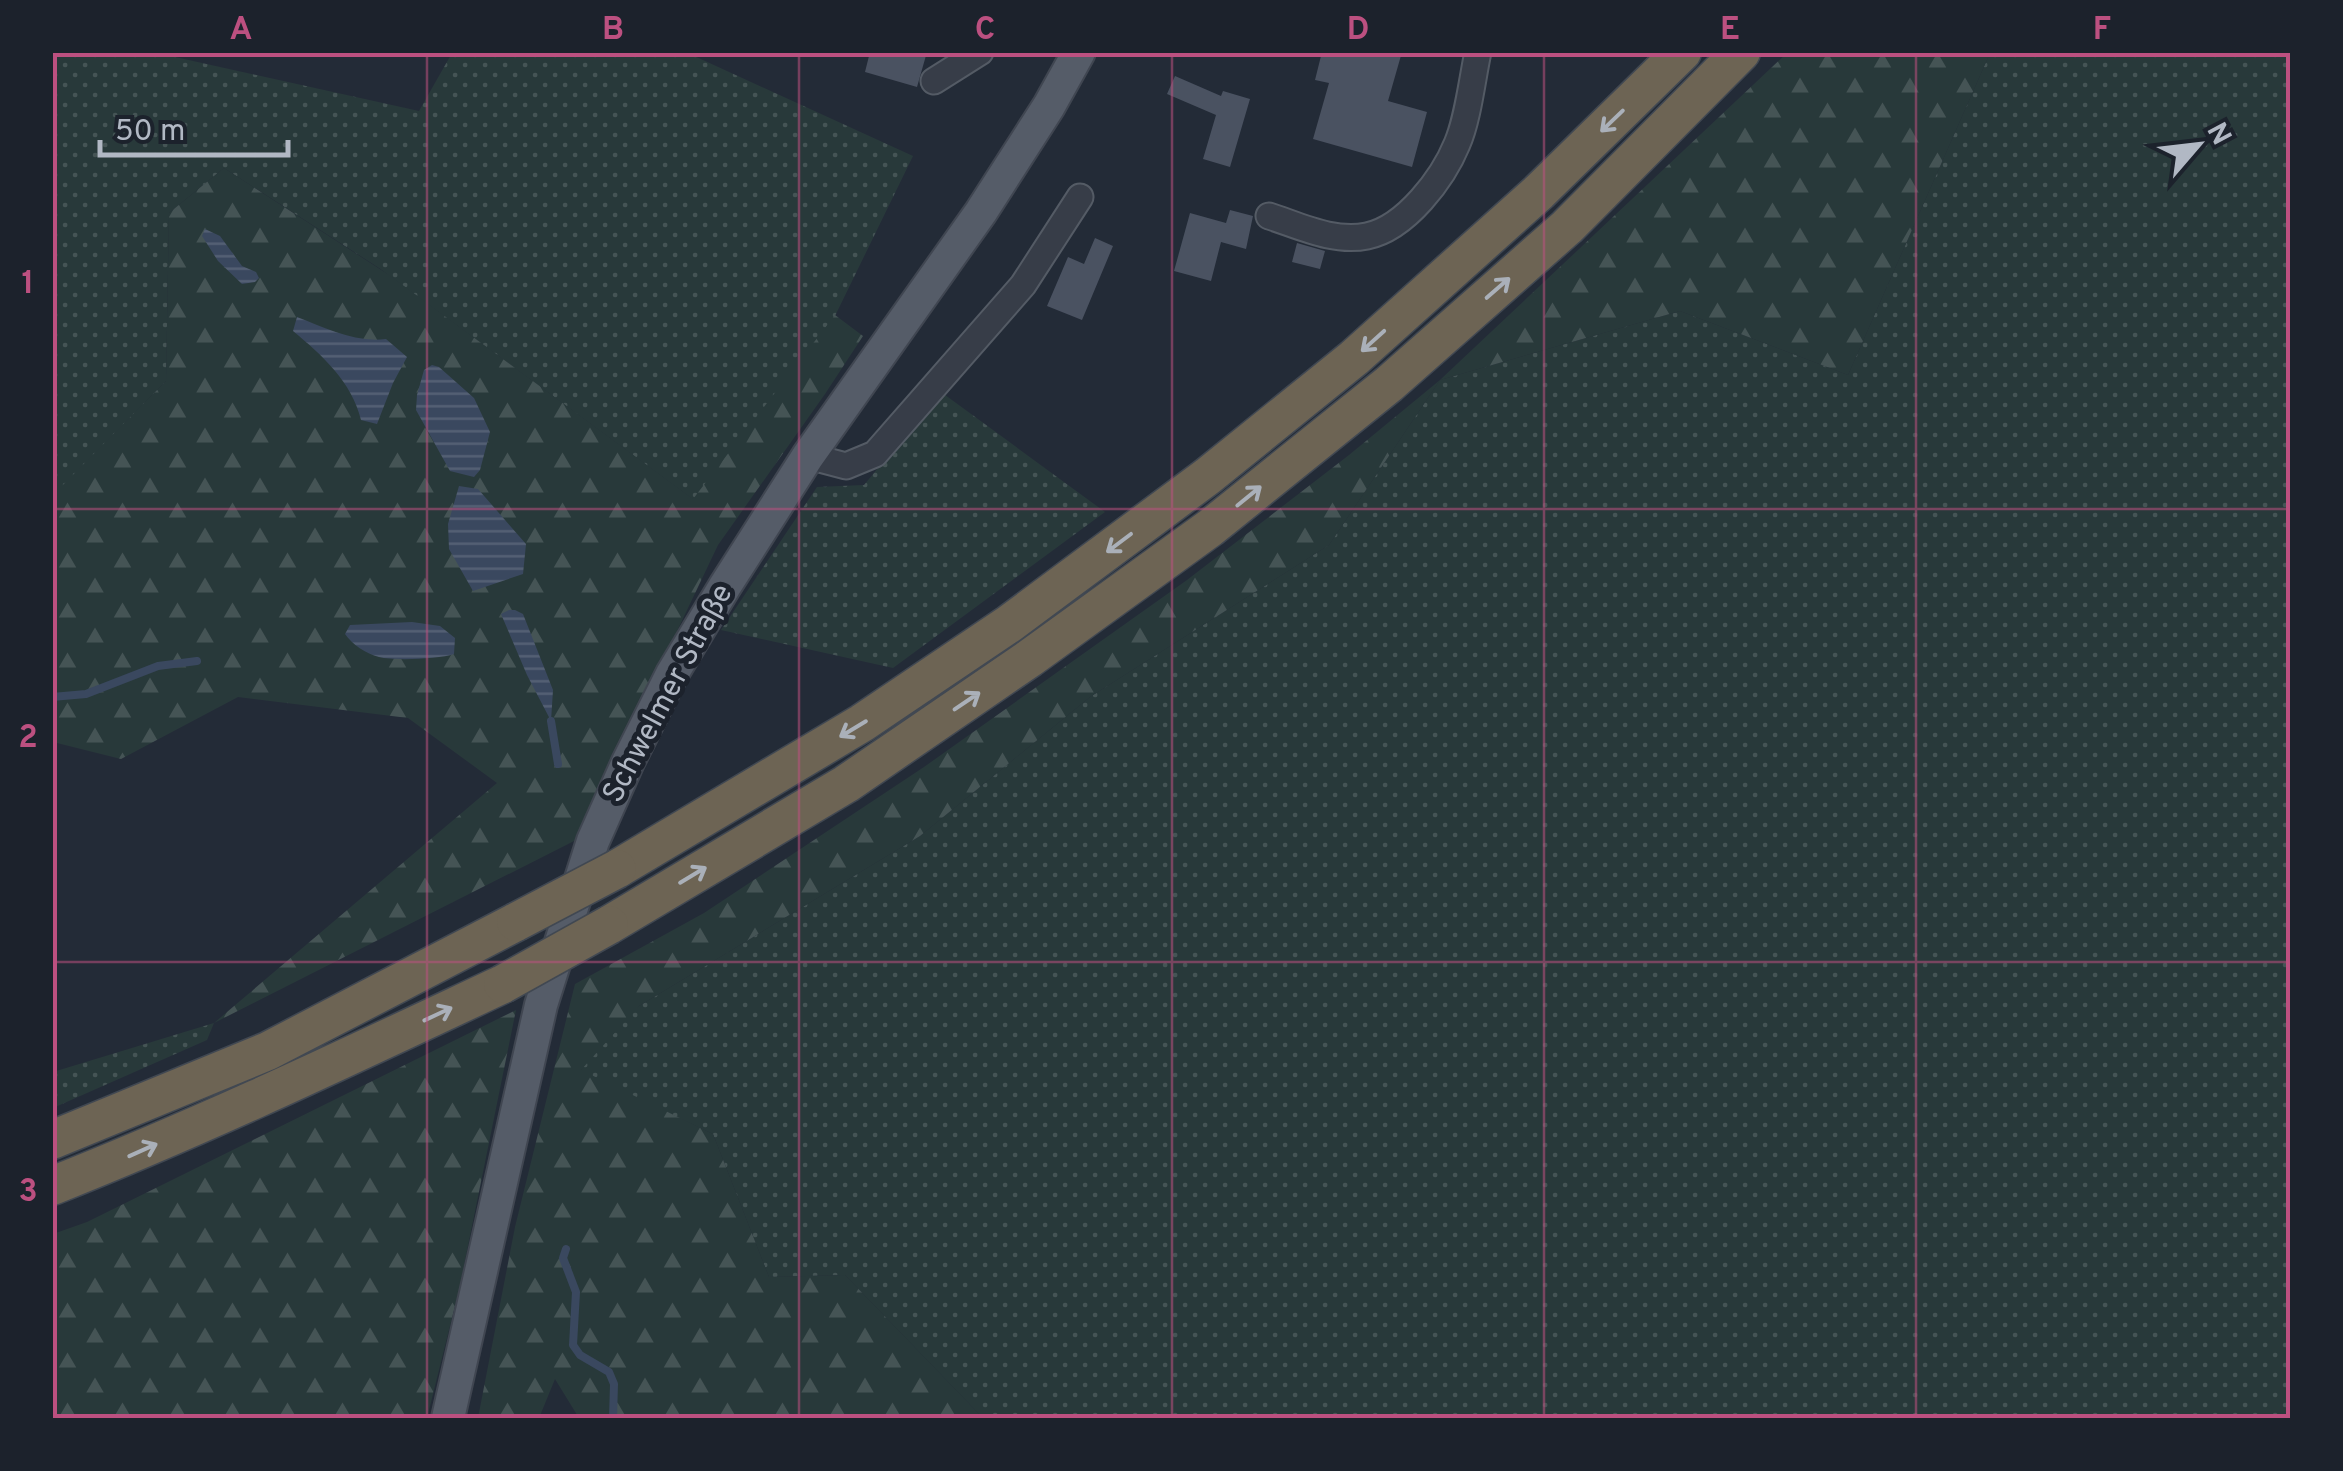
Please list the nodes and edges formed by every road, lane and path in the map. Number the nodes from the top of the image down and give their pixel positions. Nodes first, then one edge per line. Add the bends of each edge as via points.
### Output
1 (980, 52) edge
2 (1079, 52) edge
3 (1478, 52) edge
4 (1682, 52) edge
5 (1742, 52) edge
6 (934, 81) dead end
7 (1080, 197) dead end
8 (1269, 216) dead end
9 (808, 456) junction
10 (52, 1140) edge
11 (52, 1186) edge
12 (448, 1418) edge

1 - 6 lane
2 - 9 main road, Schwelmer Straße via 982,212
3 - 8 lane via 1459,141 1438,180 1404,218 1368,236 1330,236
4 -> 10 highway, bridge via 1540,192 1354,358 1009,624 862,723 617,869 268,1051
11 -> 5 highway, bridge via 270,1094 503,984 846,784 1210,528 1389,384 1567,228
7 - 9 lane via 1023,285 875,454 846,466
9 - 12 main road, Schwelmer Straße via 672,674 593,840 540,1006

